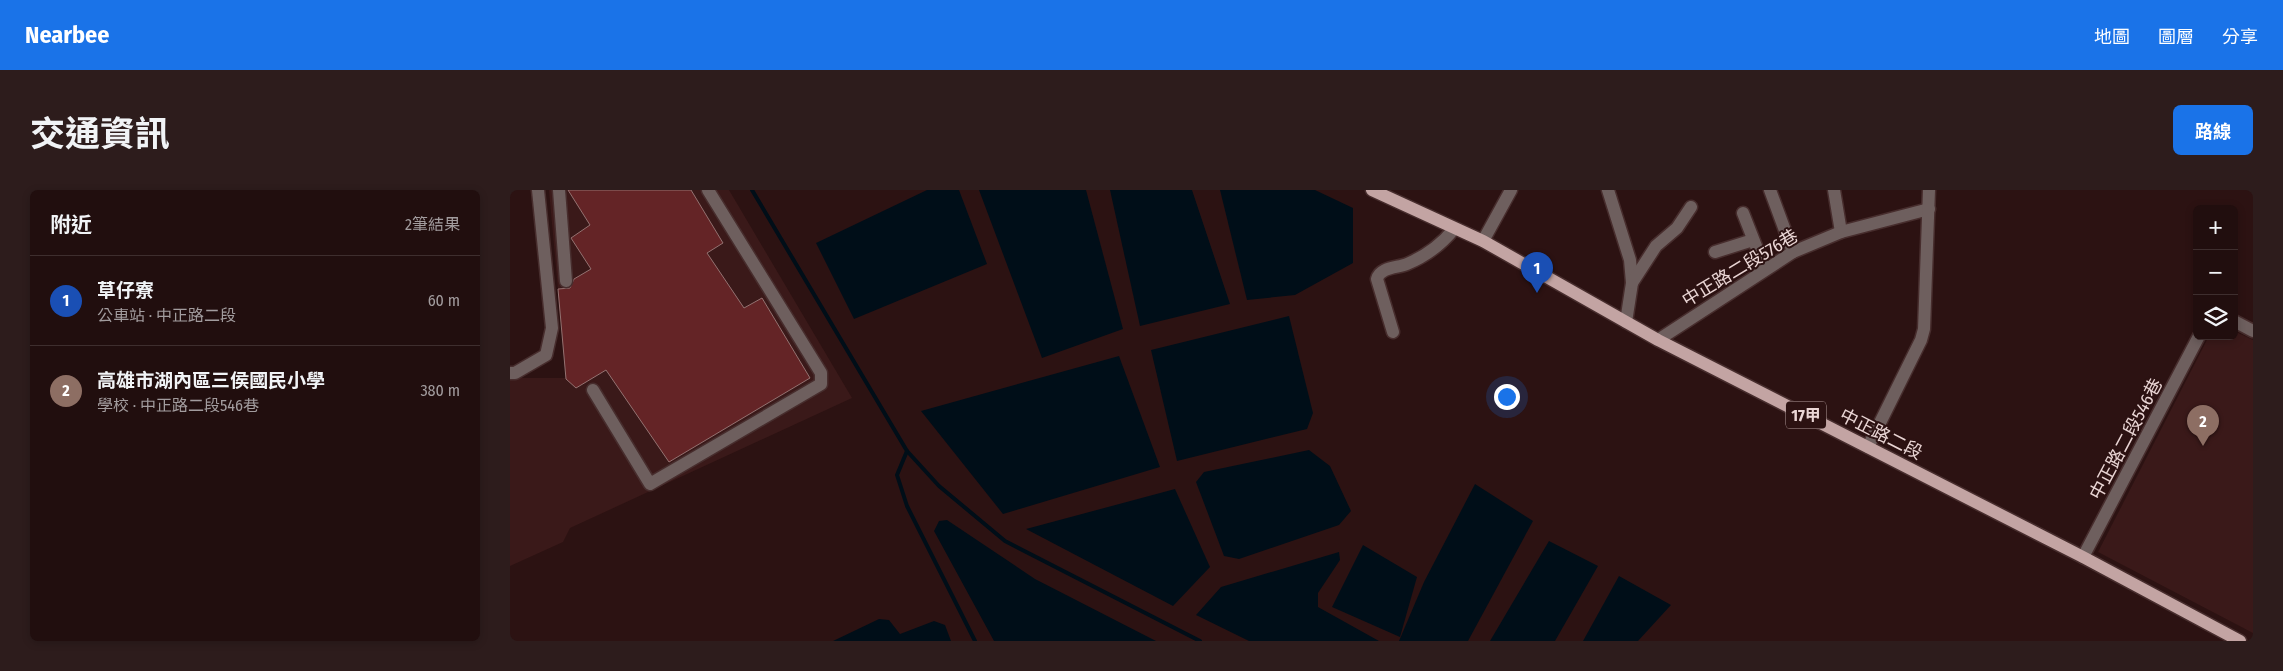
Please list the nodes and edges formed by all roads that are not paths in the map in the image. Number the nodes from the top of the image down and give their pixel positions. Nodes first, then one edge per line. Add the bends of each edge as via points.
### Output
1 (533, 190) edge
2 (538, 190) edge
3 (559, 190) edge
4 (708, 190) edge
5 (1372, 190) edge
6 (1512, 190) edge
7 (1608, 190) edge
8 (1770, 190) edge
9 (1834, 190) edge
10 (1929, 190) edge
11 (1691, 208) dead end
12 (1929, 209) junction
13 (1743, 213) dead end
14 (1454, 229) junction
15 (1841, 232) junction
16 (1753, 240) junction
17 (1482, 241) junction
18 (1714, 252) dead end
19 (1793, 252) junction
20 (1766, 269) junction
21 (566, 281) dead end
22 (1632, 283) junction
23 (1626, 322) junction
24 (2238, 323) edge
25 (2253, 331) edge
26 (1393, 332) dead end
27 (1658, 340) junction
28 (2197, 340) edge
29 (510, 373) edge
30 (593, 390) dead end
31 (1868, 447) junction
32 (2083, 557) junction
33 (2240, 641) edge

1 - 2 street
2 - 29 street via 552,328 546,355 516,373
3 - 21 street
4 - 30 street via 821,374 821,384 650,484
5 - 14 main road, 中正路二段 / 17甲
6 - 17 street
7 - 22 street via 1630,260
8 - 19 street
9 - 15 street
10 - 12 street
11 - 22 street via 1677,228 1656,246
12 - 15 street, 中正路二段576巷
12 - 31 street via 1921,340
13 - 16 street
14 - 17 main road, 中正路二段 / 17甲
14 - 26 street via 1444,242 1427,254 1378,275
15 - 19 street, 中正路二段576巷
16 - 18 street
16 - 20 street
17 - 23 main road, 中正路二段 / 17甲
19 - 20 street, 中正路二段576巷
20 - 27 street, 中正路二段576巷
22 - 23 street
23 - 27 main road, 中正路二段 / 17甲
24 - 25 street
27 - 31 main road, 中正路二段 / 17甲
28 - 32 street, 中正路二段546巷
31 - 32 main road, 中正路二段 / 17甲
32 - 33 main road, 中正路二段 / 17甲

